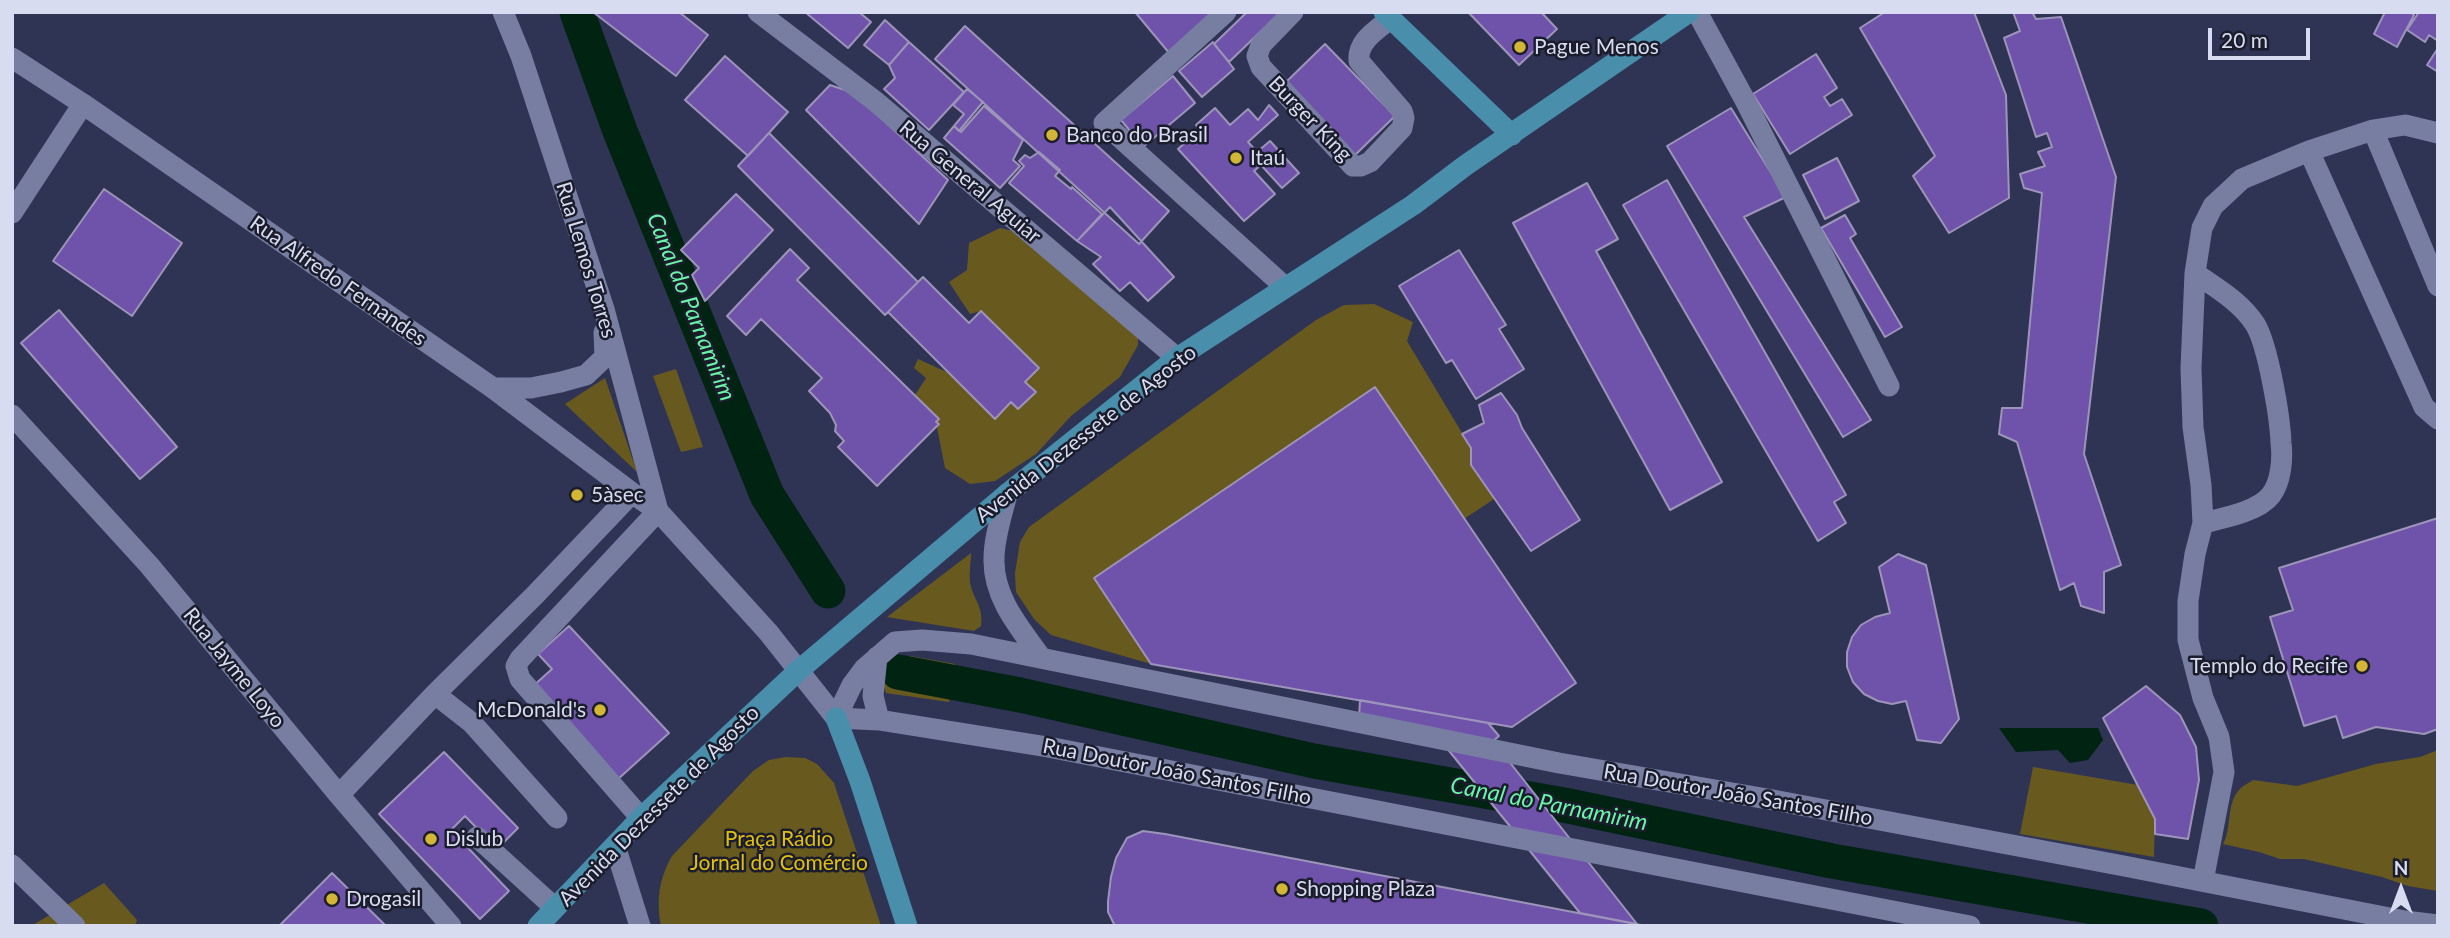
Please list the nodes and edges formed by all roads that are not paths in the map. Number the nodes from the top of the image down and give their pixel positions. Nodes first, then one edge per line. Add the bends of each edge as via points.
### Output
1 (503, 12) edge
2 (758, 12) edge
3 (1226, 12) edge
4 (1293, 12) edge
5 (1689, 12) edge
6 (1697, 12) edge
7 (1387, 15) edge
8 (12, 58) edge
9 (83, 104) junction
10 (2373, 130) junction
11 (2438, 133) edge
12 (1512, 135) junction
13 (2309, 151) junction
14 (12, 214) edge
15 (2195, 273) junction
16 (2438, 286) edge
17 (1285, 287) junction
18 (604, 309) junction
19 (1177, 358) junction
20 (1889, 386) dead end
21 (493, 388) junction
22 (12, 415) edge
23 (2438, 419) edge
24 (632, 494) junction
25 (1007, 494) junction
26 (659, 511) junction
27 (2203, 523) junction
28 (1040, 656) junction
29 (877, 657) junction
30 (798, 671) junction
31 (435, 694) junction
32 (835, 718) junction
33 (879, 720) junction
34 (339, 795) junction
35 (556, 818) dead end
36 (641, 818) junction
37 (477, 838) dead end
38 (615, 846) junction
39 (12, 865) edge
40 (2203, 881) junction
41 (555, 908) junction
42 (2406, 923) edge
43 (2438, 925) edge
44 (75, 926) edge
45 (451, 926) edge
46 (538, 926) edge
47 (640, 926) edge
48 (907, 926) edge
49 (1970, 926) edge

1 - 18 street, Rua Lemos Torres
2 - 19 street, Rua General Aguiar via 875,101
3 - 17 street via 1104,122
4 - 7 street, Burger King via 1261,46 1257,56 1261,67 1353,166 1370,162 1402,128 1402,111 1359,61 1363,42
5 - 12 main road, Avenida Dezessete de Agosto
6 - 20 street
7 - 12 main road
8 - 9 street, Rua Alfredo Fernandes
9 - 14 street
9 - 21 street, Rua Alfredo Fernandes
10 - 11 street via 2405,125
10 - 13 street
10 - 16 street
12 - 17 main road, Avenida Dezessete de Agosto
13 - 15 street via 2242,179 2213,206 2202,228
13 - 23 street via 2424,407
15 - 27 street via 2191,368
15 - 27 street via 2242,306 2257,327 2267,355 2281,443 2281,469 2271,495 2246,513
17 - 19 main road, Avenida Dezessete de Agosto
18 - 21 street via 605,357 586,375 531,388
18 - 26 street, Rua Lemos Torres
19 - 25 main road, Avenida Dezessete de Agosto
21 - 24 street, Rua Alfredo Fernandes
22 - 34 street, Rua Jayme Loyo via 149,565
24 - 26 street, Rua Alfredo Fernandes
24 - 31 street
25 - 28 street via 995,543 995,576 1007,610
25 - 30 main road, Avenida Dezessete de Agosto
26 - 30 street
26 - 36 street via 516,666 520,679
27 - 40 street via 2188,601 2188,640 2219,737 2224,772
28 - 29 street, Rua Doutor João Santos Filho via 922,640 895,642
28 - 40 street, Rua Doutor João Santos Filho via 1559,763
29 - 32 street, Rua Doutor João Santos Filho via 863,669
29 - 33 street via 873,696
30 - 32 street
30 - 36 main road, Avenida Dezessete de Agosto
31 - 34 street
31 - 35 street via 472,723
32 - 33 street, Rua Doutor João Santos Filho
32 - 48 main road
33 - 49 street, Rua Doutor João Santos Filho via 1213,778
34 - 45 street, Rua Jayme Loyo
36 - 38 main road, Avenida Dezessete de Agosto
37 - 41 street
38 - 41 main road, Avenida Dezessete de Agosto
38 - 47 street
39 - 44 street
40 - 42 street, Rua Doutor João Santos Filho
41 - 46 main road, Avenida Dezessete de Agosto
42 - 43 street, Rua Doutor João Santos Filho

